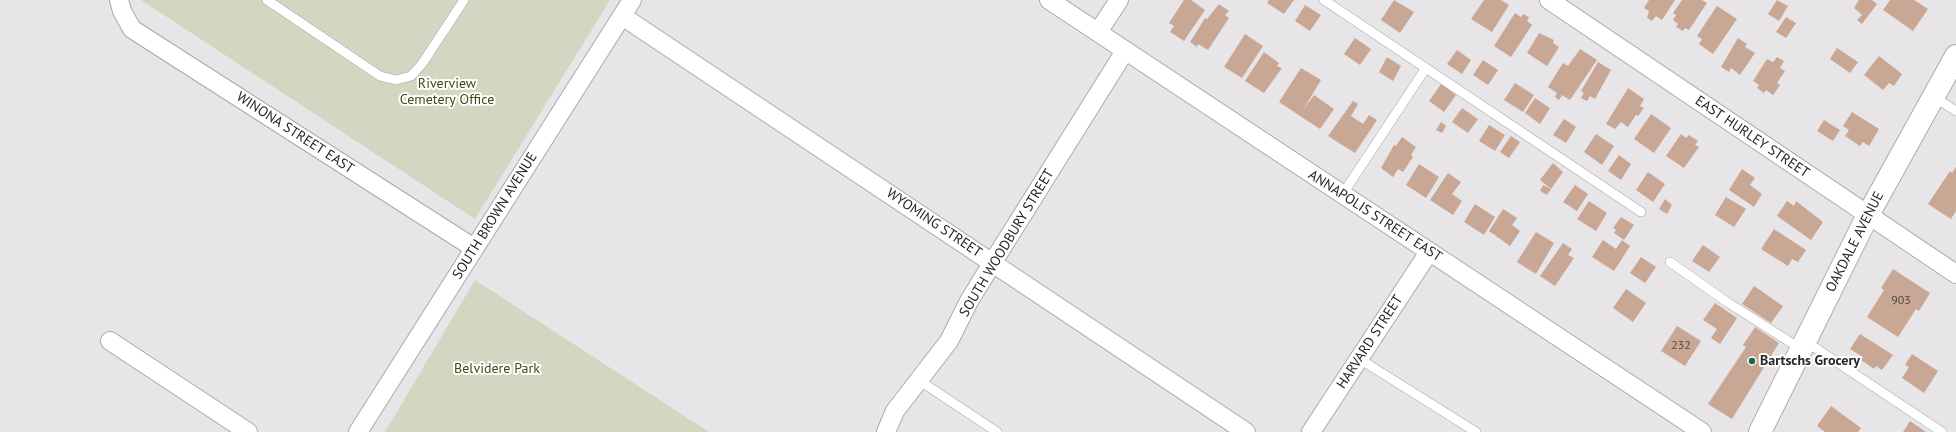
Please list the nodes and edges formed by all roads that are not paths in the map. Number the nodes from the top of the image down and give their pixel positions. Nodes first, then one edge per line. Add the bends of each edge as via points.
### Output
1 (267, 0) edge
2 (464, 0) edge
3 (632, 0) edge
4 (1049, 0) edge
5 (1119, 0) edge
6 (1324, 0) edge
7 (1549, 0) edge
8 (121, 6) edge
9 (622, 16) junction
10 (1098, 32) junction
11 (1125, 51) junction
12 (1956, 56) edge
13 (1426, 68) junction
14 (1934, 97) junction
15 (1956, 111) edge
16 (1342, 194) junction
17 (1641, 212) dead end
18 (1868, 215) junction
19 (474, 248) junction
20 (1429, 252) junction
21 (993, 262) junction
22 (1670, 262) dead end
23 (1956, 274) edge
24 (110, 341) dead end
25 (1803, 345) junction
26 (1358, 358) junction
27 (920, 381) junction
28 (248, 432) edge
29 (358, 432) edge
30 (886, 432) edge
31 (997, 432) edge
32 (1246, 432) edge
33 (1311, 432) edge
34 (1476, 432) edge
35 (1702, 432) edge
36 (1760, 432) edge
37 (1942, 432) edge

1 - 2 lane via 380,76 396,80 411,76 422,64
3 - 9 street, SOUTH BROWN AVENUE
4 - 10 street, ANNAPOLIS STREET EAST
5 - 10 street
6 - 13 lane
7 - 18 street, EAST HURLEY STREET
8 - 19 street, WINONA STREET EAST via 132,29
9 - 19 street, SOUTH BROWN AVENUE
9 - 21 street, WYOMING STREET
10 - 11 street, ANNAPOLIS STREET EAST
11 - 16 street, ANNAPOLIS STREET EAST
11 - 21 street, SOUTH WOODBURY STREET
12 - 14 street, OAKDALE AVENUE
13 - 16 lane
13 - 17 lane
14 - 15 lane
14 - 18 street, OAKDALE AVENUE
16 - 20 street, ANNAPOLIS STREET EAST
18 - 23 street, EAST HURLEY STREET
18 - 25 street, OAKDALE AVENUE
19 - 29 street, SOUTH BROWN AVENUE
20 - 26 street, HARVARD STREET
20 - 35 street, ANNAPOLIS STREET EAST
21 - 27 street, SOUTH WOODBURY STREET via 949,341
21 - 32 street, WYOMING STREET
22 - 25 lane via 1727,302
24 - 28 street
25 - 36 street, OAKDALE AVENUE
25 - 37 lane
26 - 33 street, HARVARD STREET
26 - 34 lane
27 - 30 street, SOUTH WOODBURY STREET via 895,411
27 - 31 lane

